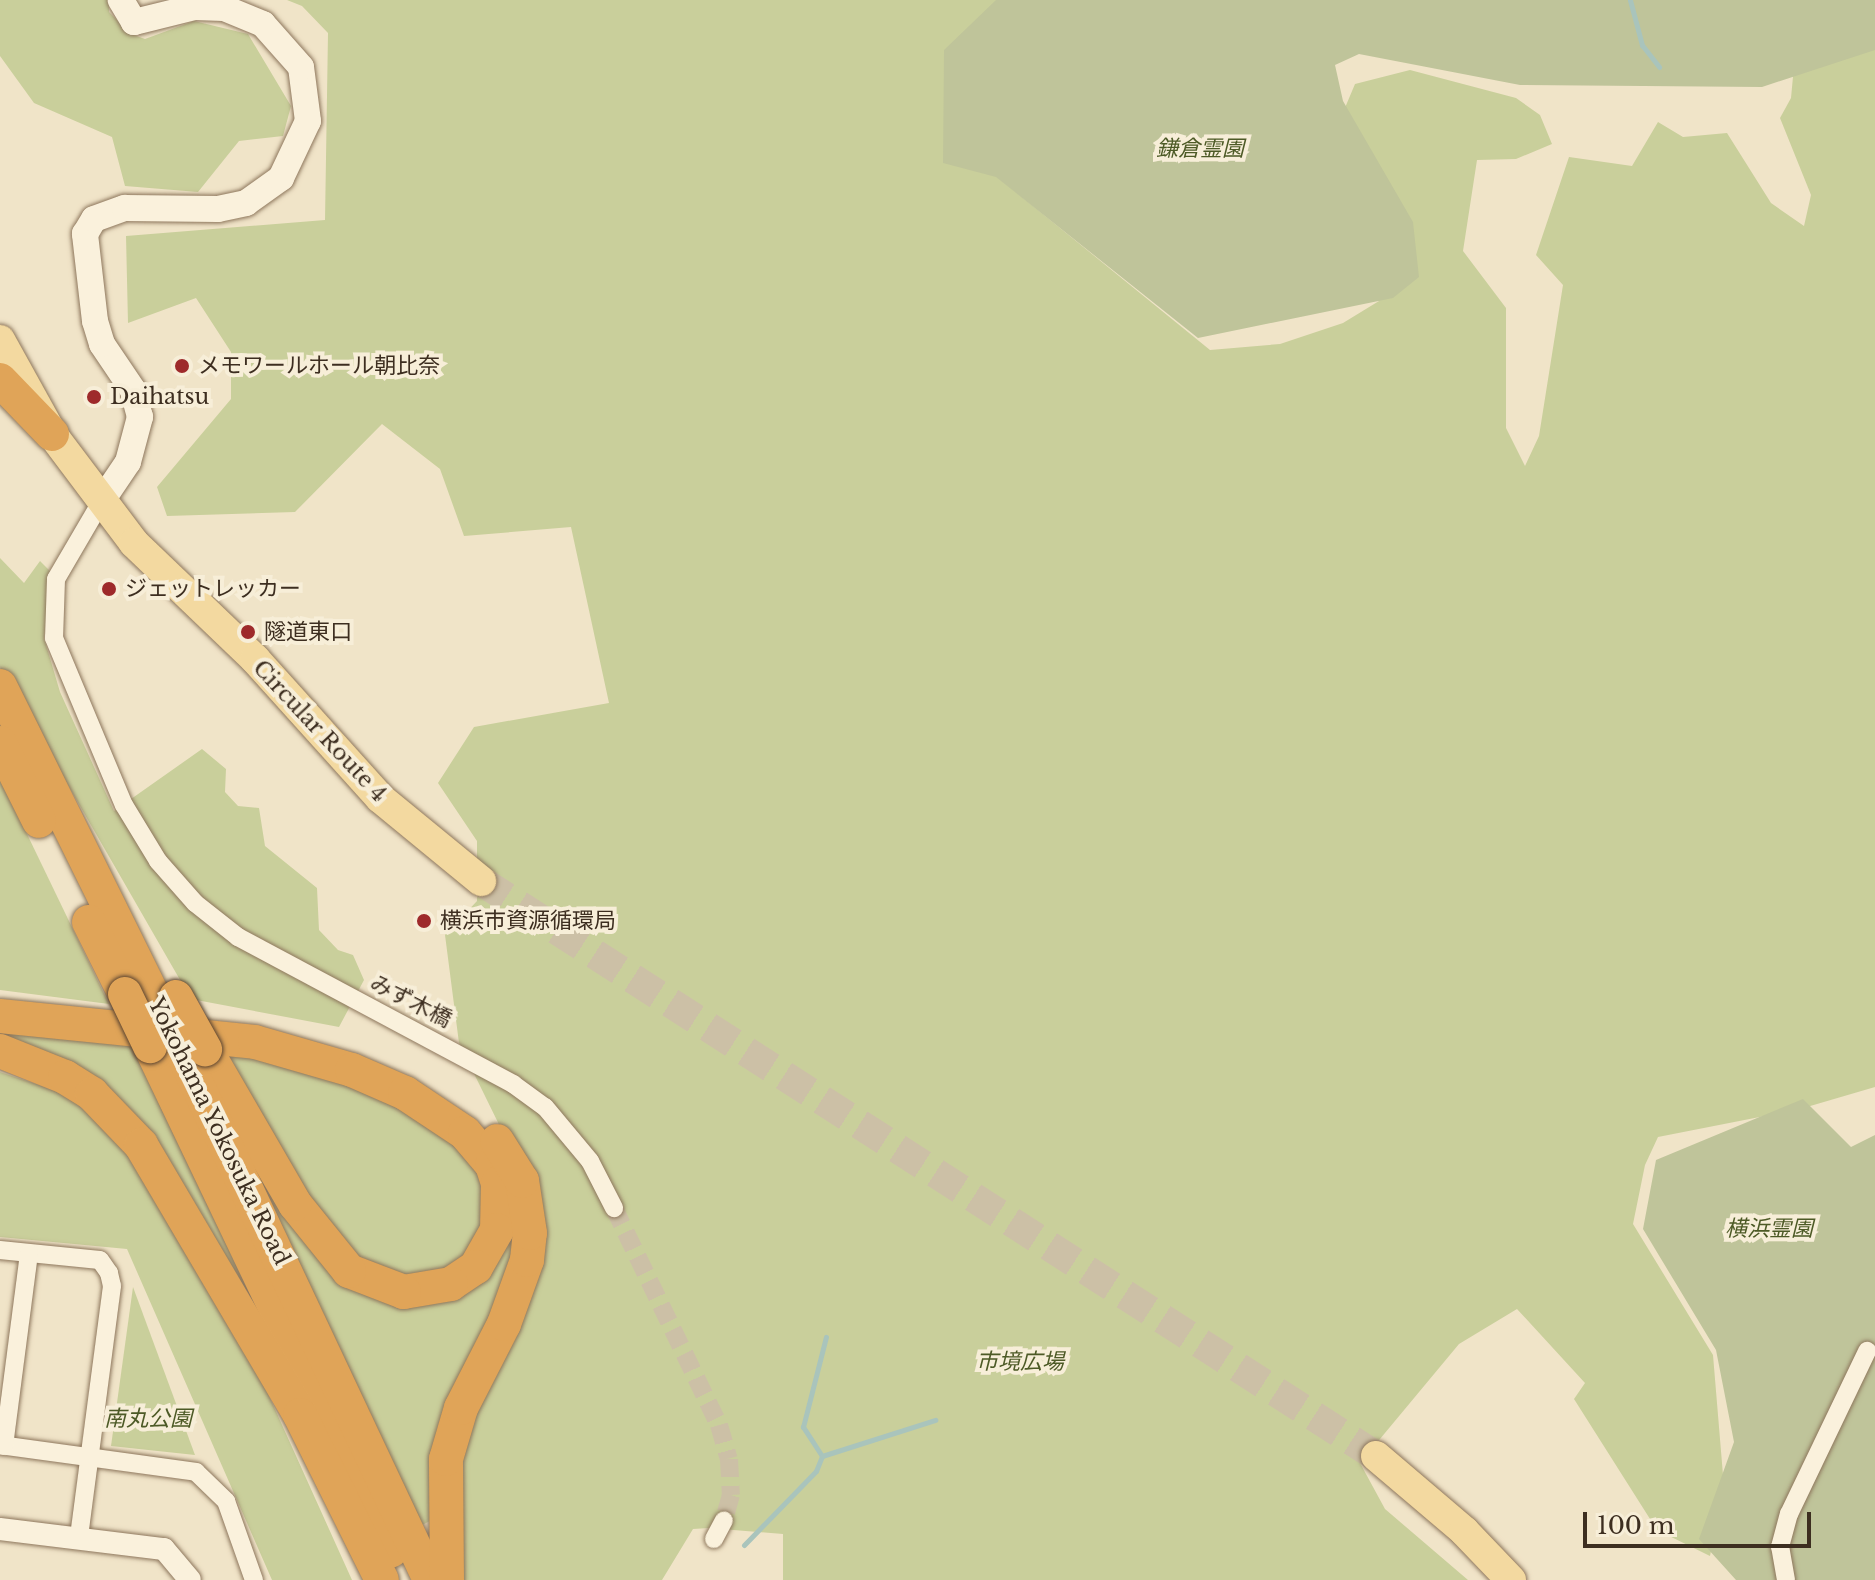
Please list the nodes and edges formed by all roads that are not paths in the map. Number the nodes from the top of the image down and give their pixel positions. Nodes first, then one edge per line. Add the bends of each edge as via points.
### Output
1 (121, 0) edge
2 (0, 340) edge
3 (0, 380) edge
4 (52, 434) junction
5 (101, 502) junction
6 (5, 696) edge
7 (0, 743) edge
8 (481, 881) tunnel mouth
9 (151, 995) junction
10 (0, 999) edge
11 (0, 1016) edge
12 (178, 1047) junction
13 (0, 1051) edge
14 (614, 1208) tunnel mouth
15 (0, 1250) edge
16 (29, 1254) junction
17 (1867, 1351) dead end
18 (2, 1445) edge
19 (1376, 1456) tunnel mouth
20 (91, 1457) junction
21 (724, 1520) tunnel mouth
22 (0, 1529) edge
23 (79, 1538) junction
24 (714, 1539) dead end
25 (190, 1580) edge
26 (254, 1580) edge
27 (382, 1580) edge
28 (403, 1580) edge
29 (430, 1580) edge
30 (447, 1580) edge
31 (1511, 1580) edge
32 (1786, 1580) edge

1 - 5 main road via 134,22 195,7 224,8 263,24 301,67 308,121 293,162 266,191 246,203 218,209 125,208 94,219 85,234 95,321 102,344 133,390 140,417 128,462
2 - 4 main road, Circular Route 4
3 - 4 highway
4 - 5 main road, Circular Route 4
5 - 8 main road, Circular Route 4 via 165,576 255,659 380,798
5 - 14 street, みず木橋 via 56,579 53,627 63,670 124,805 158,861 195,903 238,937 513,1084 569,1131
6 - 9 highway, Yokohama Yokosuka Road
7 - 9 highway, Yokohama Yokosuka Road
9 - 12 highway, Yokohama Yokosuka Road, bridge
9 - 12 highway, bridge
10 - 30 highway via 177,1015 304,1038 407,1076 455,1103 507,1152 527,1205 527,1260 504,1324 461,1408 446,1459
11 - 12 highway via 255,1042 352,1070 405,1093 465,1133 492,1165 500,1211 490,1248 476,1267 451,1284 404,1292 349,1271
12 - 28 highway, Yokohama Yokosuka Road
12 - 29 highway, Yokohama Yokosuka Road
13 - 27 highway via 92,1094 141,1145 300,1415
15 - 16 street
16 - 18 street
16 - 20 street via 100,1260 109,1273 112,1286
17 - 32 street via 1789,1514 1780,1547
18 - 20 street
19 - 31 main road via 1464,1531
20 - 23 street
20 - 26 street via 175,1465 214,1484 226,1501
21 - 24 street
22 - 23 street
23 - 25 street via 164,1549

